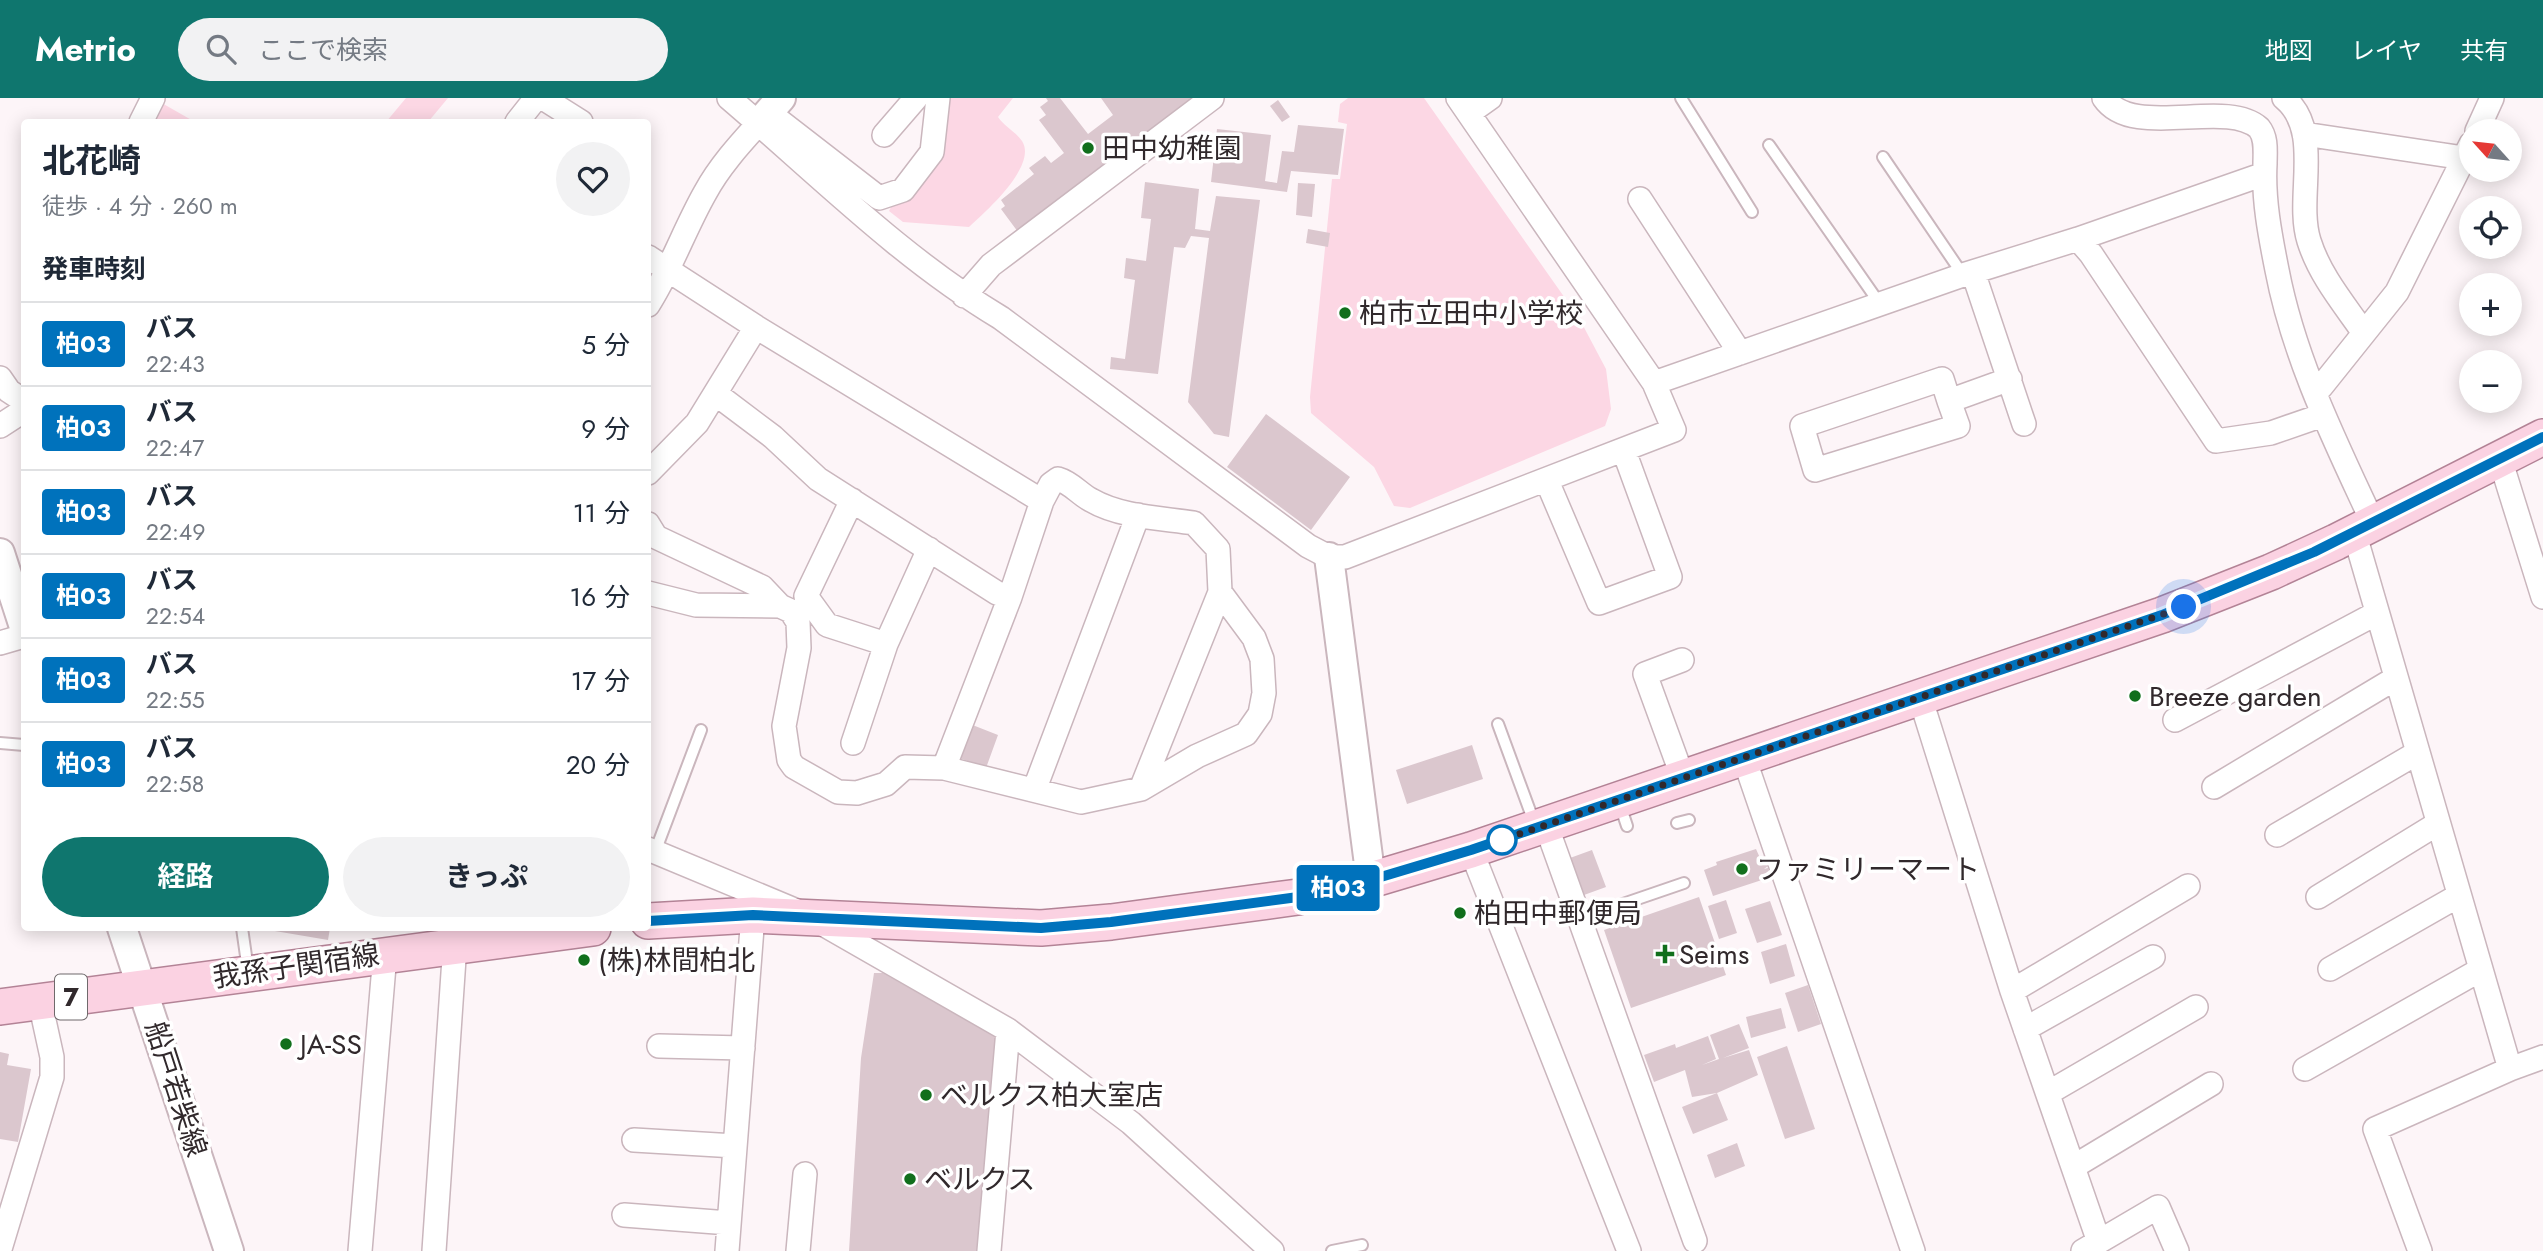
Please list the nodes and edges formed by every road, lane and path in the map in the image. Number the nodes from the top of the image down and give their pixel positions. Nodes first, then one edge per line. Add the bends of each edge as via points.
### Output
1 (153, 98) edge
2 (536, 98) edge
3 (543, 98) edge
4 (729, 98) edge
5 (938, 98) edge
6 (1212, 98) edge
7 (1490, 98) edge
8 (1681, 98) edge
9 (2104, 98) edge
10 (2284, 98) edge
11 (2492, 98) edge
12 (908, 101) edge
13 (1464, 106) edge
14 (769, 111) edge
15 (142, 119) edge
16 (519, 119) edge
17 (576, 119) edge
18 (2482, 119) edge
19 (2304, 134) junction
20 (884, 135) dead end
21 (1769, 145) dead end
22 (2459, 150) edge
23 (1883, 157) dead end
24 (2459, 169) edge
25 (2264, 174) junction
26 (1640, 198) dead end
27 (1752, 212) dead end
28 (2078, 239) junction
29 (651, 259) edge
30 (669, 271) junction
31 (1968, 274) junction
32 (964, 296) junction
33 (651, 300) edge
34 (1880, 304) junction
35 (756, 327) junction
36 (2364, 333) junction
37 (1740, 353) junction
38 (0, 378) edge
39 (2010, 379) junction
40 (1654, 383) junction
41 (2314, 390) junction
42 (716, 394) junction
43 (21, 400) edge
44 (1949, 401) junction
45 (21, 410) edge
46 (2323, 415) junction
47 (2024, 424) dead end
48 (0, 426) edge
49 (2543, 437) edge
50 (1624, 451) junction
51 (2500, 459) junction
52 (651, 470) edge
53 (1547, 481) junction
54 (852, 500) junction
55 (1042, 502) junction
56 (1138, 515) junction
57 (2364, 528) junction
58 (651, 529) edge
59 (929, 549) junction
60 (0, 553) edge
61 (1329, 557) junction
62 (1220, 592) junction
63 (651, 594) edge
64 (1010, 597) junction
65 (2543, 597) edge
66 (780, 606) junction
67 (2378, 613) junction
68 (21, 618) edge
69 (21, 637) edge
70 (0, 643) edge
71 (886, 644) junction
72 (1682, 660) dead end
73 (2396, 678) junction
74 (1920, 697) junction
75 (2175, 720) dead end
76 (1498, 724) dead end
77 (701, 730) dead end
78 (0, 743) edge
79 (853, 743) dead end
80 (21, 745) edge
81 (2417, 753) junction
82 (1744, 758) junction
83 (944, 768) junction
84 (1695, 777) junction
85 (2214, 787) dead end
86 (1035, 788) junction
87 (1141, 789) junction
88 (1689, 820) dead end
89 (1677, 823) dead end
90 (2437, 824) junction
91 (1541, 826) junction
92 (2277, 835) dead end
93 (651, 850) edge
94 (1471, 850) junction
95 (1371, 880) junction
96 (1684, 883) dead end
97 (2188, 886) dead end
98 (2458, 896) junction
99 (2318, 897) dead end
100 (753, 915) junction
101 (809, 916) junction
102 (1579, 919) junction
103 (651, 921) edge
104 (123, 931) edge
105 (242, 931) edge
106 (567, 931) edge
107 (455, 944) junction
108 (385, 954) junction
109 (2153, 957) dead end
110 (2330, 969) dead end
111 (2480, 970) junction
112 (248, 973) junction
113 (142, 987) junction
114 (2012, 990) junction
115 (40, 1002) junction
116 (0, 1007) edge
117 (2196, 1007) dead end
118 (2025, 1029) junction
119 (1008, 1030) junction
120 (659, 1046) dead end
121 (743, 1048) junction
122 (2543, 1057) edge
123 (2305, 1069) dead end
124 (2510, 1069) junction
125 (2211, 1084) dead end
126 (2048, 1093) junction
127 (634, 1140) dead end
128 (735, 1146) junction
129 (2073, 1167) junction
130 (804, 1174) dead end
131 (624, 1215) dead end
132 (729, 1223) junction
133 (1695, 1241) dead end
134 (1363, 1244) dead end
135 (2091, 1246) edge
136 (0, 1249) edge
137 (229, 1251) edge
138 (360, 1251) edge
139 (434, 1251) edge
140 (727, 1251) edge
141 (798, 1251) edge
142 (989, 1251) edge
143 (1272, 1251) edge
144 (1332, 1251) edge
145 (1629, 1251) edge
146 (1913, 1251) edge
147 (2177, 1251) edge
148 (2420, 1251) edge

1 - 15 street
2 - 16 street
3 - 17 street
4 - 14 street
5 - 14 street via 932,152 903,190 879,198
6 - 32 street via 991,265
7 - 13 street
8 - 27 lane
9 - 25 street via 2110,107 2126,114 2230,113 2258,128 2265,143
10 - 19 street via 2295,108
11 - 18 street
12 - 20 street
13 - 40 street
14 - 30 street via 715,175
14 - 32 street via 871,222
19 - 22 street
19 - 36 street via 2308,239 2323,274
21 - 34 lane
23 - 31 lane
24 - 36 street via 2397,292
25 - 28 street
25 - 41 street via 2277,271
26 - 37 street
28 - 31 street
28 - 46 street via 2216,441 2271,432
29 - 30 street
30 - 33 street
30 - 35 street
31 - 34 street
31 - 39 street
32 - 61 street
34 - 37 street
35 - 42 street
35 - 55 street
36 - 41 street
37 - 40 street
38 - 43 street
39 - 44 street
39 - 47 street
40 - 50 street via 1674,430
41 - 46 street
42 - 52 street via 679,444
42 - 54 street via 818,478
44 - 44 street via 1958,426 1815,470 1802,426 1942,379
45 - 48 street
46 - 57 street
49 - 51 main road
50 - 53 street
50 - 53 street via 1670,577 1599,603
51 - 57 main road
51 - 65 street
53 - 61 street via 1345,557
54 - 59 street
54 - 71 street via 806,596 827,625
55 - 56 street via 1058,479 1091,501
55 - 64 street
56 - 62 street via 1194,523 1218,550
56 - 86 street
57 - 67 street
57 - 74 main road via 2271,572 2162,615
58 - 66 street via 656,537 762,587
59 - 64 street
59 - 71 street
60 - 68 street
61 - 95 street
62 - 87 street
62 - 87 street via 1254,638 1262,659 1260,714 1246,734
63 - 66 street via 696,605
64 - 83 street
66 - 83 street via 798,622 799,648 783,726 794,767 838,792 857,793 886,784 905,767
67 - 73 street
67 - 75 street
69 - 70 street
71 - 79 street
72 - 84 street via 1646,674
73 - 81 street
73 - 85 street
74 - 82 main road
74 - 114 street
76 - 91 lane
77 - 93 lane
78 - 80 lane
81 - 90 street
81 - 92 street
82 - 84 main road
82 - 146 street
83 - 86 street
84 - 91 main road via 1623,813
86 - 87 street via 1081,802
88 - 89 lane
90 - 98 street
90 - 99 street
91 - 94 main road
91 - 102 street
93 - 101 street
94 - 95 main road
94 - 145 street
95 - 101 main road via 1298,897 1041,928
96 - 102 lane
97 - 114 street
98 - 110 street
98 - 111 street
100 - 101 main road
100 - 103 main road
100 - 121 street
101 - 119 street
102 - 133 street
104 - 113 street, 船戸若柴線
105 - 112 lane
106 - 107 main road, 我孫子関宿線 / 7
107 - 108 main road, 我孫子関宿線 / 7
107 - 139 street
108 - 112 main road, 我孫子関宿線 / 7
108 - 138 street
109 - 118 street
111 - 123 street
111 - 124 street
112 - 113 main road, 我孫子関宿線 / 7
113 - 115 main road, 我孫子関宿線 / 7
113 - 137 street, 船戸若柴線
114 - 118 street
115 - 116 main road, 我孫子関宿線 / 7
115 - 136 street via 52,1077
117 - 126 street
118 - 126 street
119 - 142 street
119 - 143 street via 1131,1123
120 - 121 street
121 - 128 street
122 - 124 street
124 - 148 street via 2375,1129
125 - 129 street
126 - 129 street
127 - 128 street
128 - 132 street
129 - 135 street
130 - 141 street
131 - 132 street
132 - 140 street
134 - 144 lane
135 - 147 street via 2158,1207

